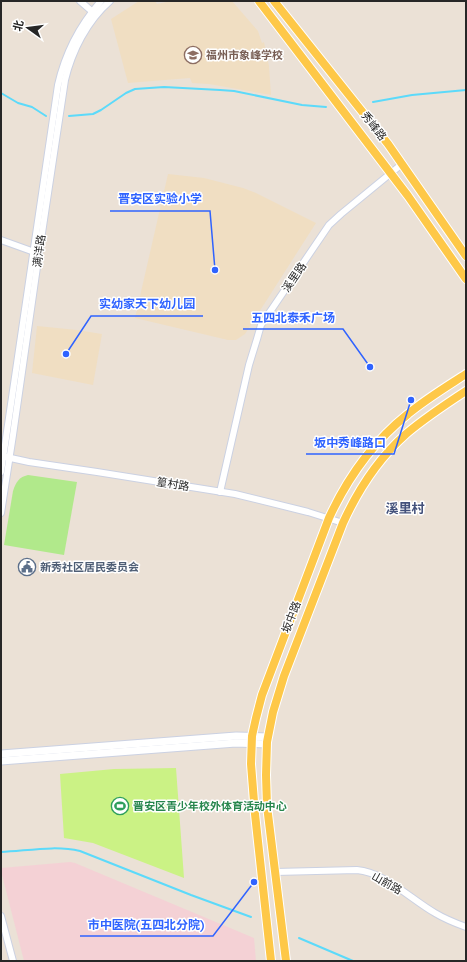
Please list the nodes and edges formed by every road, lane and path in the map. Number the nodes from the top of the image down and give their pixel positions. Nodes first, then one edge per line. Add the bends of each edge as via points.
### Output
1 (80, 1) edge
2 (101, 1) edge
3 (110, 1) edge
4 (259, 1) edge
5 (274, 1) edge
6 (94, 13) junction
7 (402, 164) junction
8 (391, 173) junction
9 (1, 240) edge
10 (36, 252) junction
11 (466, 256) edge
12 (466, 279) edge
13 (466, 374) edge
14 (466, 391) edge
15 (2, 456) edge
16 (10, 458) junction
17 (1, 472) edge
18 (220, 492) junction
19 (1, 513) edge
20 (329, 518) junction
21 (343, 523) junction
22 (252, 740) junction
23 (267, 740) junction
24 (1, 754) edge
25 (1, 761) edge
26 (275, 872) junction
27 (1, 916) edge
28 (2, 924) edge
29 (466, 927) edge
30 (13, 961) edge
31 (271, 961) edge
32 (286, 961) edge

1 - 6 street
2 - 6 street, 满洋路
3 - 6 street, 满洋路
4 - 8 main road
5 - 7 main road, 秀峰路
6 - 10 street, 满洋路 via 78,43 65,80
7 - 8 street, 溪里路
7 - 11 main road, 秀峰路
8 - 12 main road
8 - 18 street, 溪里路 via 329,225 262,325 249,365
9 - 10 street
10 - 15 street, 满洋路
10 - 16 street, 满洋路
13 - 20 main road, 坂中路 via 411,412 384,436 368,454
14 - 21 main road, 坂中路 via 414,428 393,447 366,481
15 - 16 street, 篁村路
15 - 17 street, 满洋路
16 - 18 street, 篁村路
16 - 19 street, 满洋路
18 - 20 street, 篁村路
20 - 21 street, 篁村路
20 - 22 main road, 坂中路 via 267,680
21 - 23 main road, 坂中路 via 284,676
22 - 23 main road
22 - 24 main road via 236,736
22 - 25 main road
22 - 31 main road, 坂中路 via 252,784
23 - 26 main road, 坂中路 via 266,790
26 - 29 street, 山前路 via 364,871 374,874 441,917
26 - 32 main road, 坂中路
27 - 28 street
28 - 30 street

